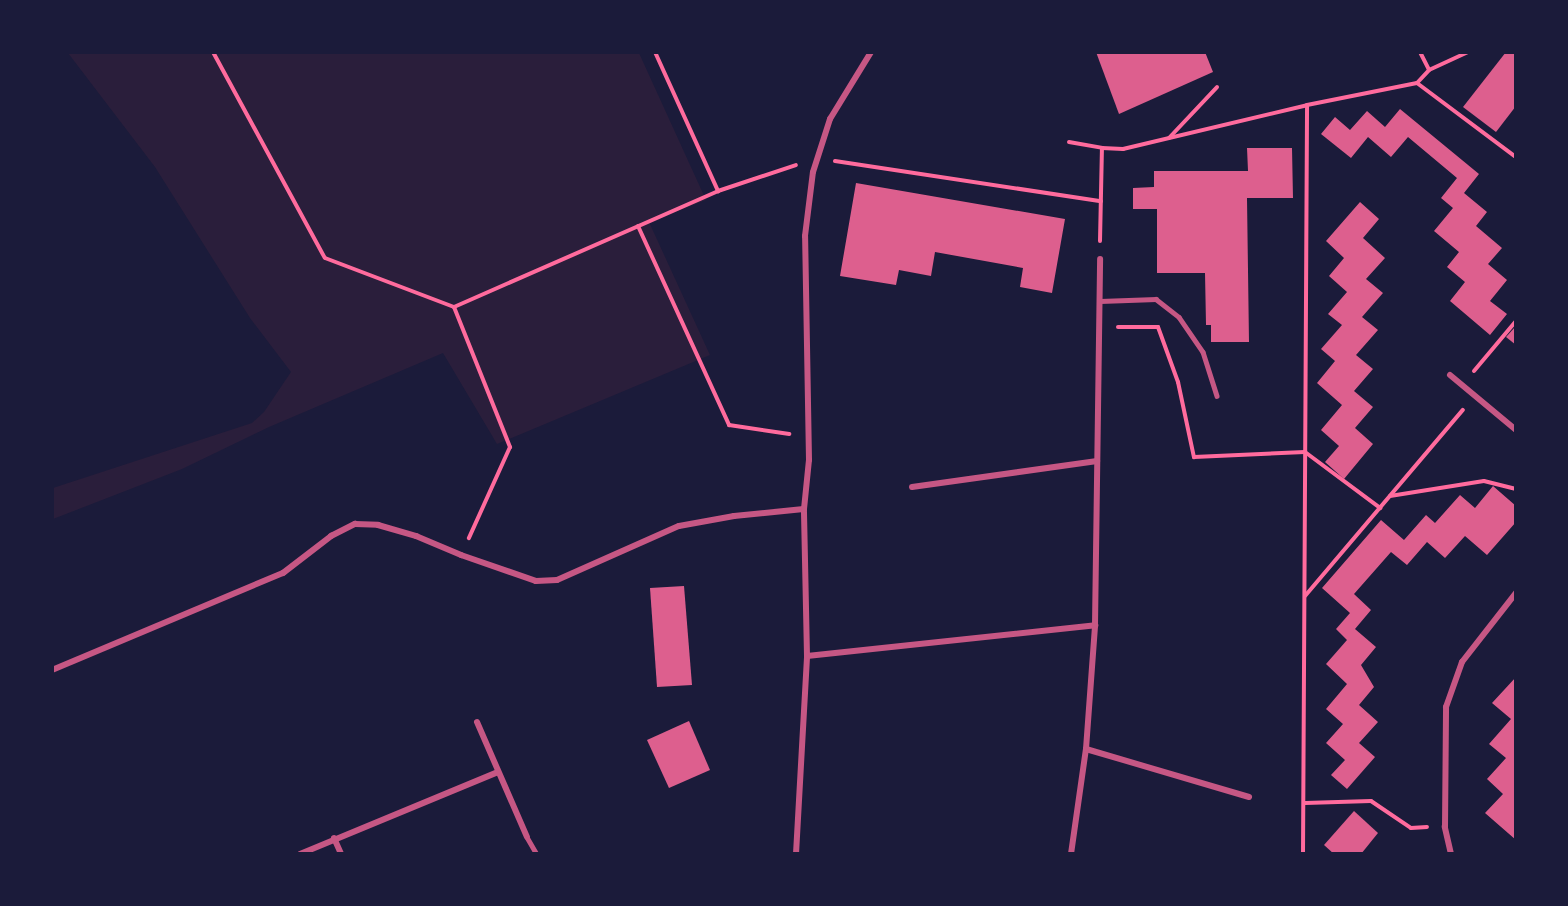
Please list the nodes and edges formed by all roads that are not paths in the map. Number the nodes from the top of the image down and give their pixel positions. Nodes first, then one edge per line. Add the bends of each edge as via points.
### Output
1 (871, 52) edge
2 (1100, 259) road end
3 (1100, 301) junction
4 (1450, 375) dead end
5 (1217, 396) dead end
6 (1515, 430) edge
7 (1097, 461) junction
8 (912, 487) dead end
9 (804, 509) junction
10 (1515, 592) edge
11 (1095, 625) junction
12 (807, 656) junction
13 (52, 670) edge
14 (477, 722) dead end
15 (1086, 749) junction
16 (498, 772) junction
17 (1250, 797) dead end
18 (526, 837) joint
19 (334, 838) junction
20 (300, 854) edge
21 (341, 854) edge
22 (537, 854) edge
23 (796, 854) edge
24 (1071, 854) edge
25 (1451, 854) edge

1 - 9 street via 830,119 817,159 805,236 808,437
2 - 3 street
3 - 5 lane via 1156,299 1179,317 1203,352
3 - 7 street
4 - 6 street
7 - 8 street
7 - 11 street
9 - 12 street
9 - 13 street via 679,526 557,580 536,581 416,536 378,525 355,525 331,536 283,573
10 - 25 street via 1462,662 1446,707 1445,827
11 - 12 street
11 - 15 street
12 - 23 street
14 - 16 street
15 - 17 street
15 - 24 street
16 - 18 street
16 - 19 street
18 - 22 lane
19 - 20 street
19 - 21 street

